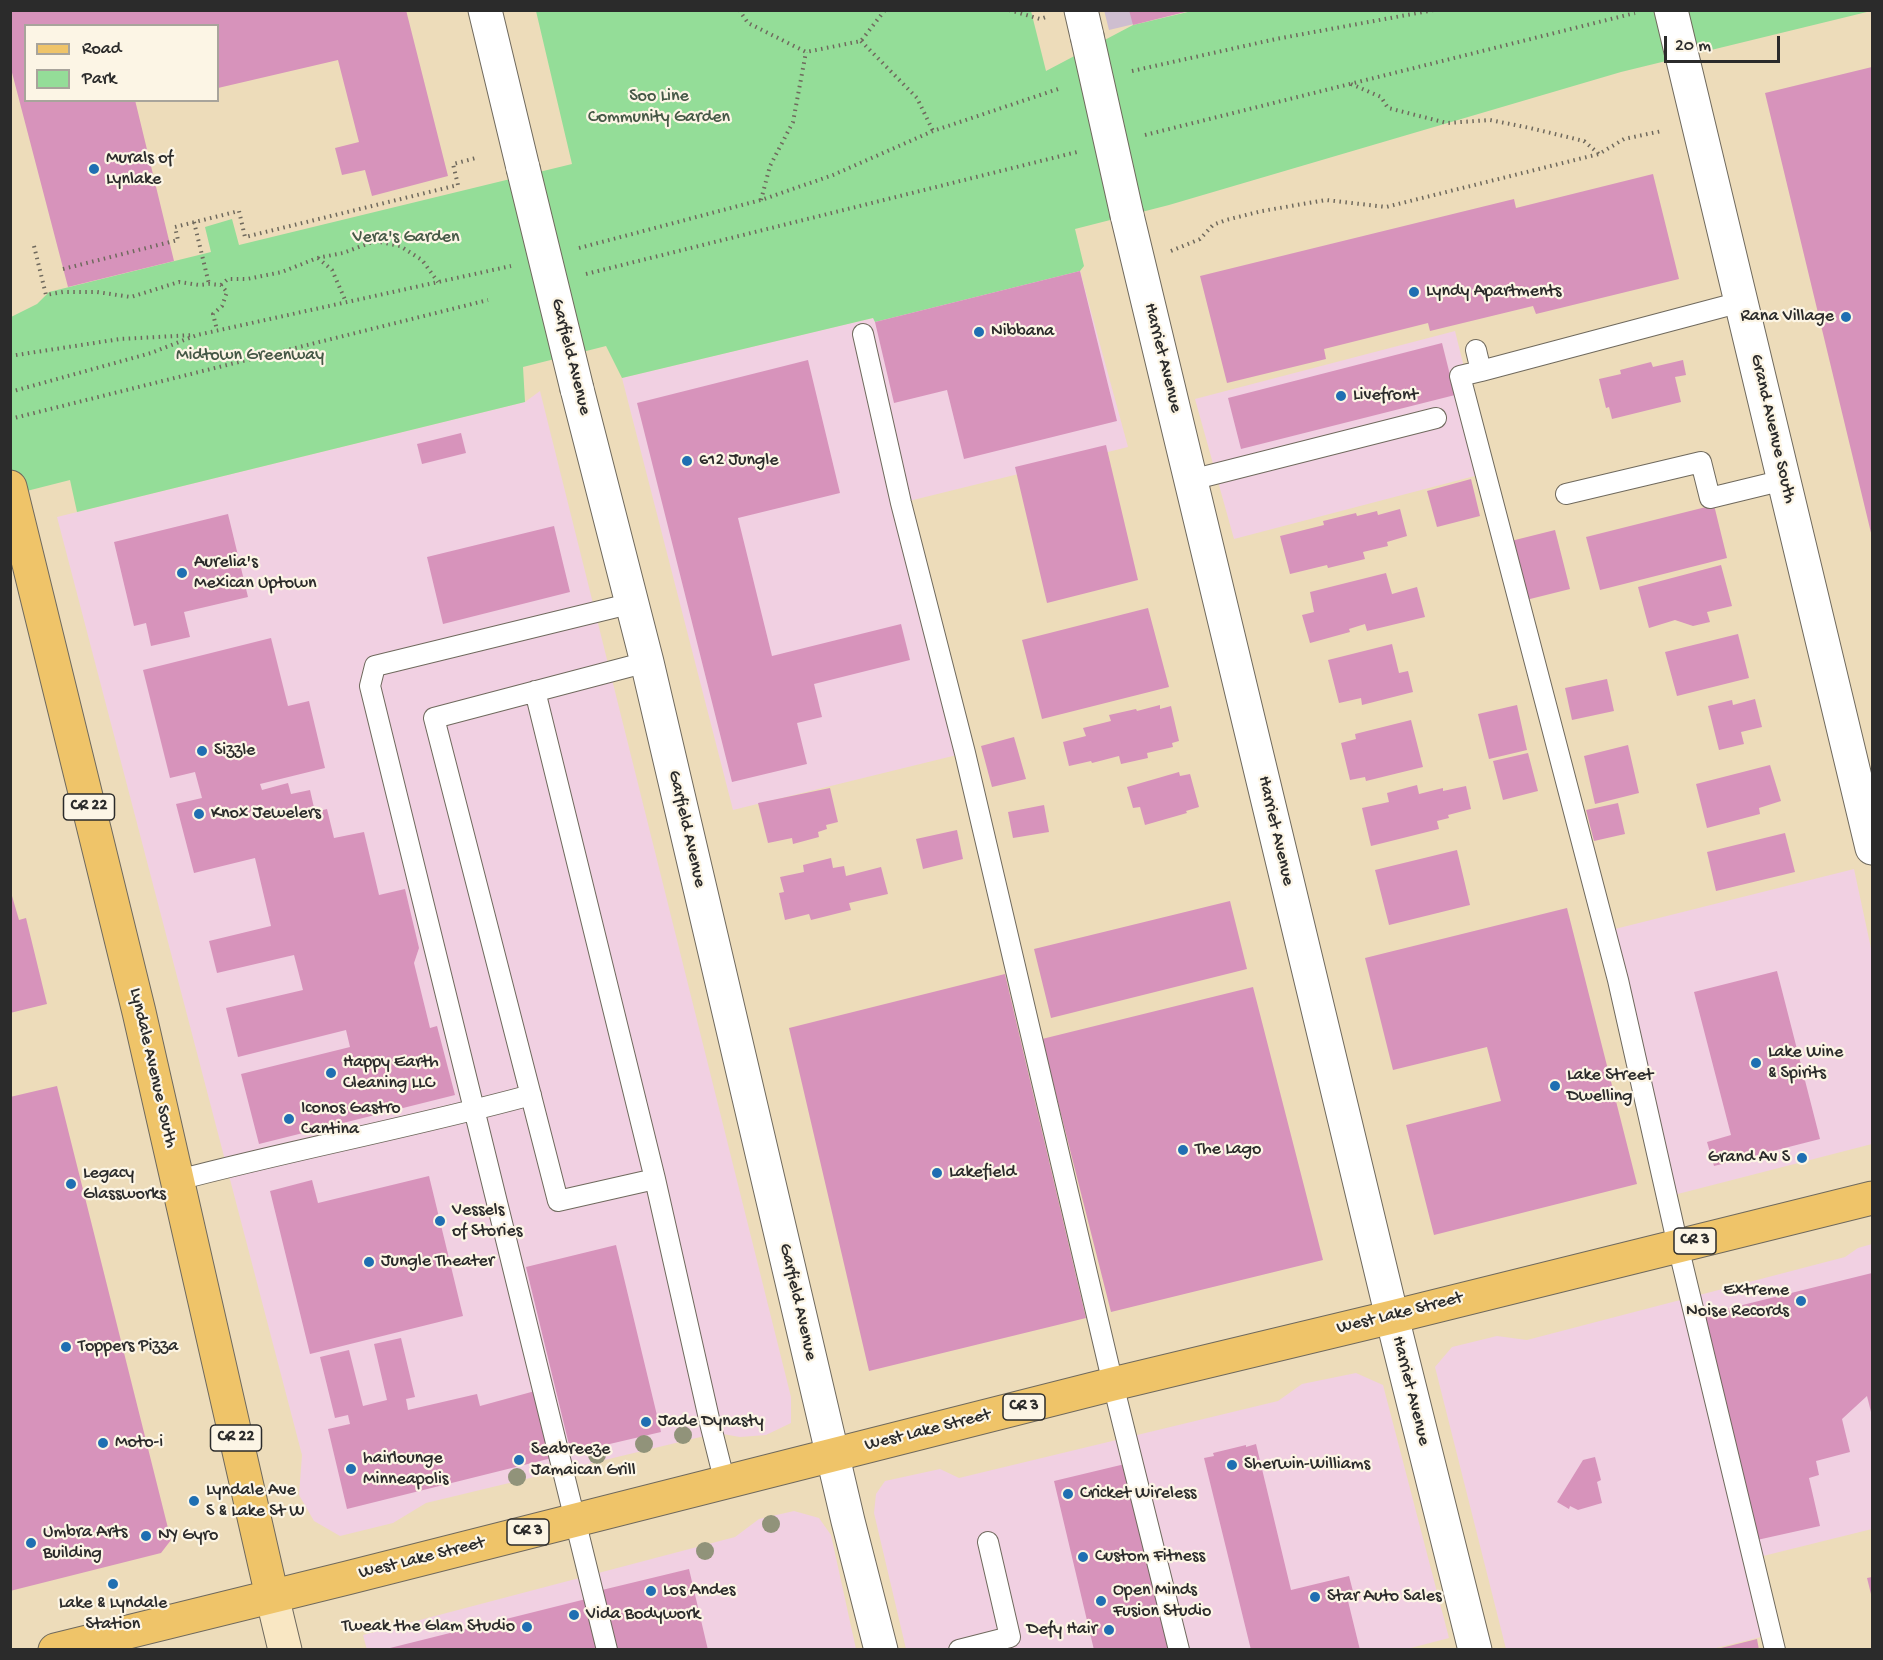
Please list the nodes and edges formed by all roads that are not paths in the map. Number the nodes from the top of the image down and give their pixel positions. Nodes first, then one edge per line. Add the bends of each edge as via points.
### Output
1 (485, 10) edge
2 (1671, 10) edge
3 (1084, 23) edge
4 (1742, 302) junction
5 (863, 334) dead end
6 (1476, 350) dead end
7 (1481, 371) junction
8 (1436, 418) dead end
9 (1191, 480) junction
10 (1784, 480) junction
11 (10, 487) edge
12 (1566, 494) dead end
13 (19, 555) edge
14 (633, 603) junction
15 (647, 662) junction
16 (535, 691) junction
17 (1872, 848) edge
18 (531, 1095) junction
19 (474, 1111) junction
20 (655, 1179) junction
21 (178, 1180) junction
22 (1872, 1198) edge
23 (1678, 1246) junction
24 (1392, 1317) junction
25 (1113, 1384) junction
26 (833, 1455) junction
27 (725, 1483) junction
28 (575, 1521) junction
29 (988, 1542) dead end
30 (272, 1596) junction
31 (55, 1650) edge
32 (285, 1650) edge
33 (607, 1650) edge
34 (881, 1650) edge
35 (959, 1650) edge
36 (1179, 1650) edge
37 (1475, 1650) edge
38 (1775, 1650) edge

1 - 14 street, Garfield Avenue, bridge
2 - 4 street, Grand Avenue South
3 - 9 street, Harriet Avenue, bridge
4 - 7 lane
4 - 10 street, Grand Avenue South
5 - 25 lane
6 - 7 lane
7 - 23 lane via 1461,376 1618,980
8 - 9 lane
9 - 24 street, Harriet Avenue
10 - 12 lane via 1710,498 1701,462
10 - 17 street, Grand Avenue South
11 - 13 main road, Lyndale Avenue South / CR 22 via 19,519
13 - 21 main road, Lyndale Avenue South / CR 22 via 140,1012
14 - 15 street, Garfield Avenue
14 - 19 lane via 375,666 370,686
15 - 16 lane
15 - 26 street, Garfield Avenue
16 - 18 lane via 434,718
16 - 20 lane
18 - 19 lane
18 - 20 lane via 558,1200
19 - 21 lane
19 - 28 lane
20 - 27 lane
21 - 30 main road, Lyndale Avenue South / CR 22
22 - 23 main road, West Lake Street / CR 3
23 - 24 main road, West Lake Street / CR 3
23 - 38 lane
24 - 25 main road, West Lake Street / CR 3
24 - 37 street, Harriet Avenue
25 - 26 main road, West Lake Street / CR 3
25 - 36 lane
26 - 27 main road, West Lake Street / CR 3
26 - 34 street, Garfield Avenue
27 - 28 main road, West Lake Street / CR 3
28 - 30 main road, West Lake Street / CR 3
28 - 33 lane
29 - 35 lane via 1010,1637
30 - 31 main road, West Lake Street / CR 3
30 - 32 main road, Lyndale Avenue South / CR 22

